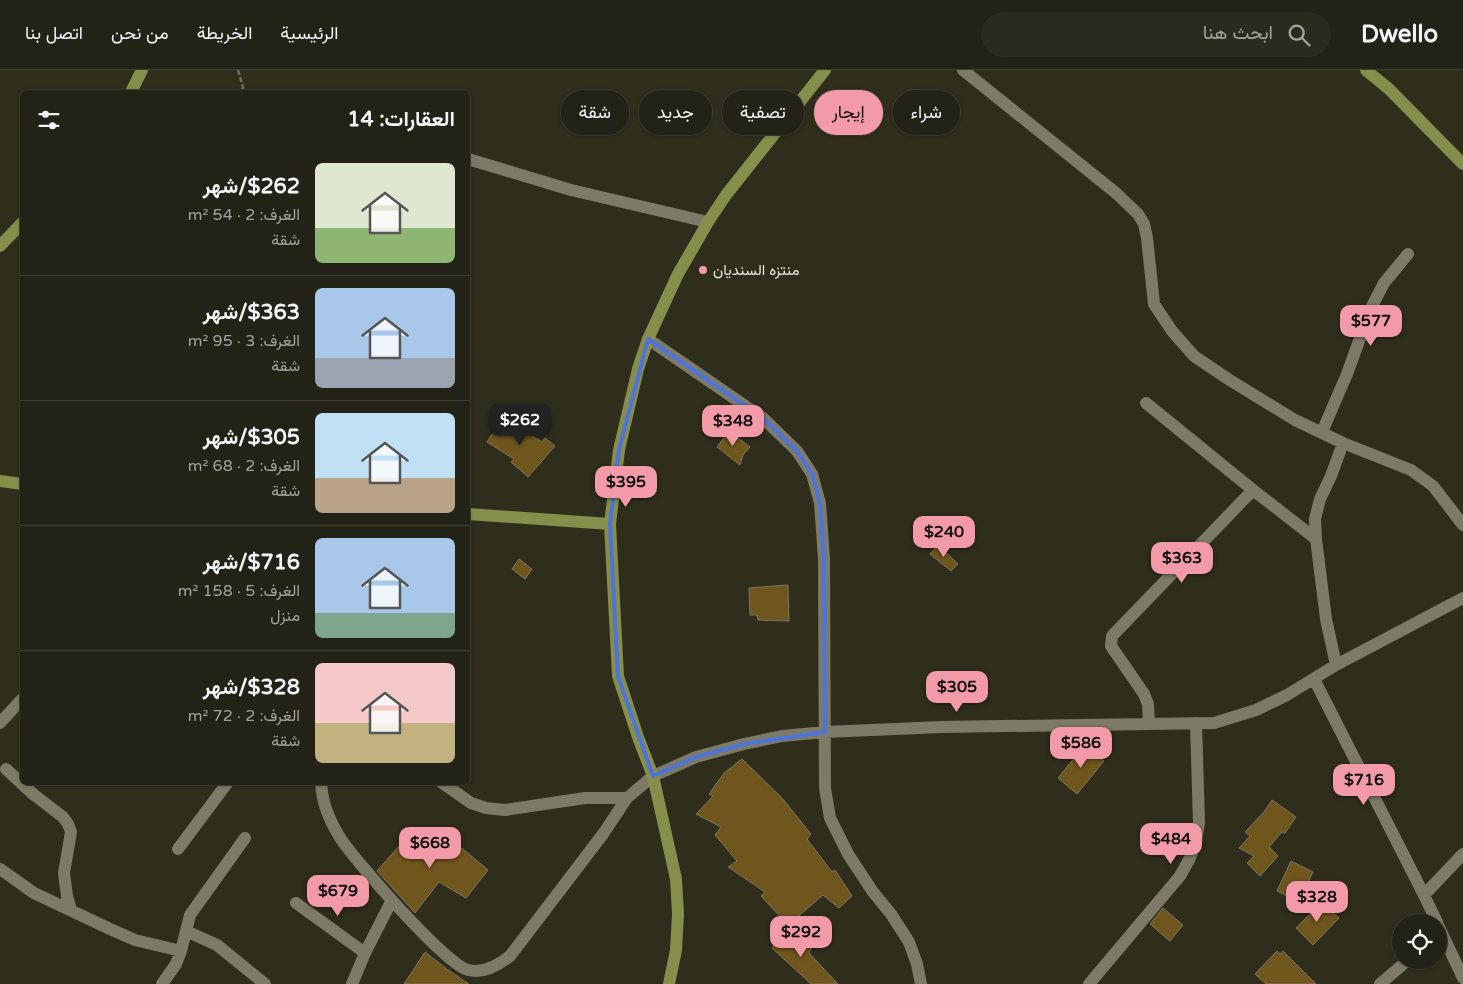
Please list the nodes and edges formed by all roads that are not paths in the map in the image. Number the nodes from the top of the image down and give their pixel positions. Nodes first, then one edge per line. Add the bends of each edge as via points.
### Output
1 (142, 70) edge
2 (825, 70) edge
3 (963, 70) edge
4 (1366, 70) edge
5 (132, 90) edge
6 (470, 160) edge
7 (1463, 164) edge
8 (708, 222) junction
9 (20, 225) edge
10 (0, 246) edge
11 (1408, 254) dead end
12 (648, 339) junction
13 (1146, 403) dead end
14 (1322, 432) junction
15 (1343, 443) junction
16 (0, 481) edge
17 (20, 484) edge
18 (1253, 490) junction
19 (470, 514) edge
20 (610, 524) junction
21 (1463, 525) edge
22 (1316, 539) junction
23 (1463, 598) edge
24 (1336, 665) junction
25 (1314, 679) junction
26 (20, 701) edge
27 (0, 723) edge
28 (1149, 723) junction
29 (1196, 723) junction
30 (824, 732) junction
31 (6, 769) dead end
32 (654, 776) junction
33 (20, 782) edge
34 (23, 785) edge
35 (226, 785) edge
36 (321, 785) edge
37 (444, 785) edge
38 (627, 798) junction
39 (246, 838) dead end
40 (178, 849) dead end
41 (1463, 854) edge
42 (0, 869) edge
43 (1424, 895) junction
44 (392, 900) junction
45 (296, 903) dead end
46 (72, 910) junction
47 (1432, 914) edge
48 (186, 932) junction
49 (1447, 945) edge
50 (181, 951) junction
51 (365, 953) junction
52 (1398, 969) edge
53 (1463, 978) edge
54 (162, 984) edge
55 (265, 984) edge
56 (352, 984) edge
57 (669, 984) edge
58 (921, 984) edge
59 (1090, 984) edge
60 (1380, 984) edge

1 - 5 street
2 - 8 street
3 - 14 street via 1138,214 1147,238 1154,304 1172,332 1194,356 1295,420
4 - 7 street
6 - 8 street via 571,190
8 - 12 street
9 - 10 street
11 - 14 street via 1384,283 1371,308
12 - 20 street via 619,450
12 - 30 street via 763,418 797,451 812,474 820,502 824,559
13 - 18 street
14 - 15 street
15 - 21 street via 1411,470 1433,486
15 - 22 street via 1320,499 1315,518
16 - 17 street
18 - 22 street
18 - 28 street via 1111,639 1111,646 1144,694
19 - 20 street
20 - 32 street via 618,676
22 - 24 street via 1326,619
23 - 24 street
24 - 25 street
25 - 29 street via 1256,710 1214,723
25 - 43 street
26 - 27 street
28 - 29 street
28 - 30 street
29 - 59 street via 1199,823 1189,860 1180,876
30 - 32 street via 744,744 696,757
30 - 58 street via 825,788 830,818 848,854 908,942
31 - 33 street
32 - 38 street
32 - 57 street via 676,880 676,950
34 - 46 street via 68,824 71,832 64,884
35 - 40 street
36 - 44 street via 323,804 340,838
37 - 38 street via 471,803 505,810 585,798
38 - 44 street via 510,956 497,966 468,970 450,960
39 - 48 street via 190,915
41 - 43 street
42 - 46 street via 34,893
43 - 47 street
44 - 51 street
45 - 51 street
46 - 50 street via 135,940
48 - 50 street
48 - 55 street via 217,945
49 - 53 street
50 - 54 street
51 - 56 street
52 - 60 street

